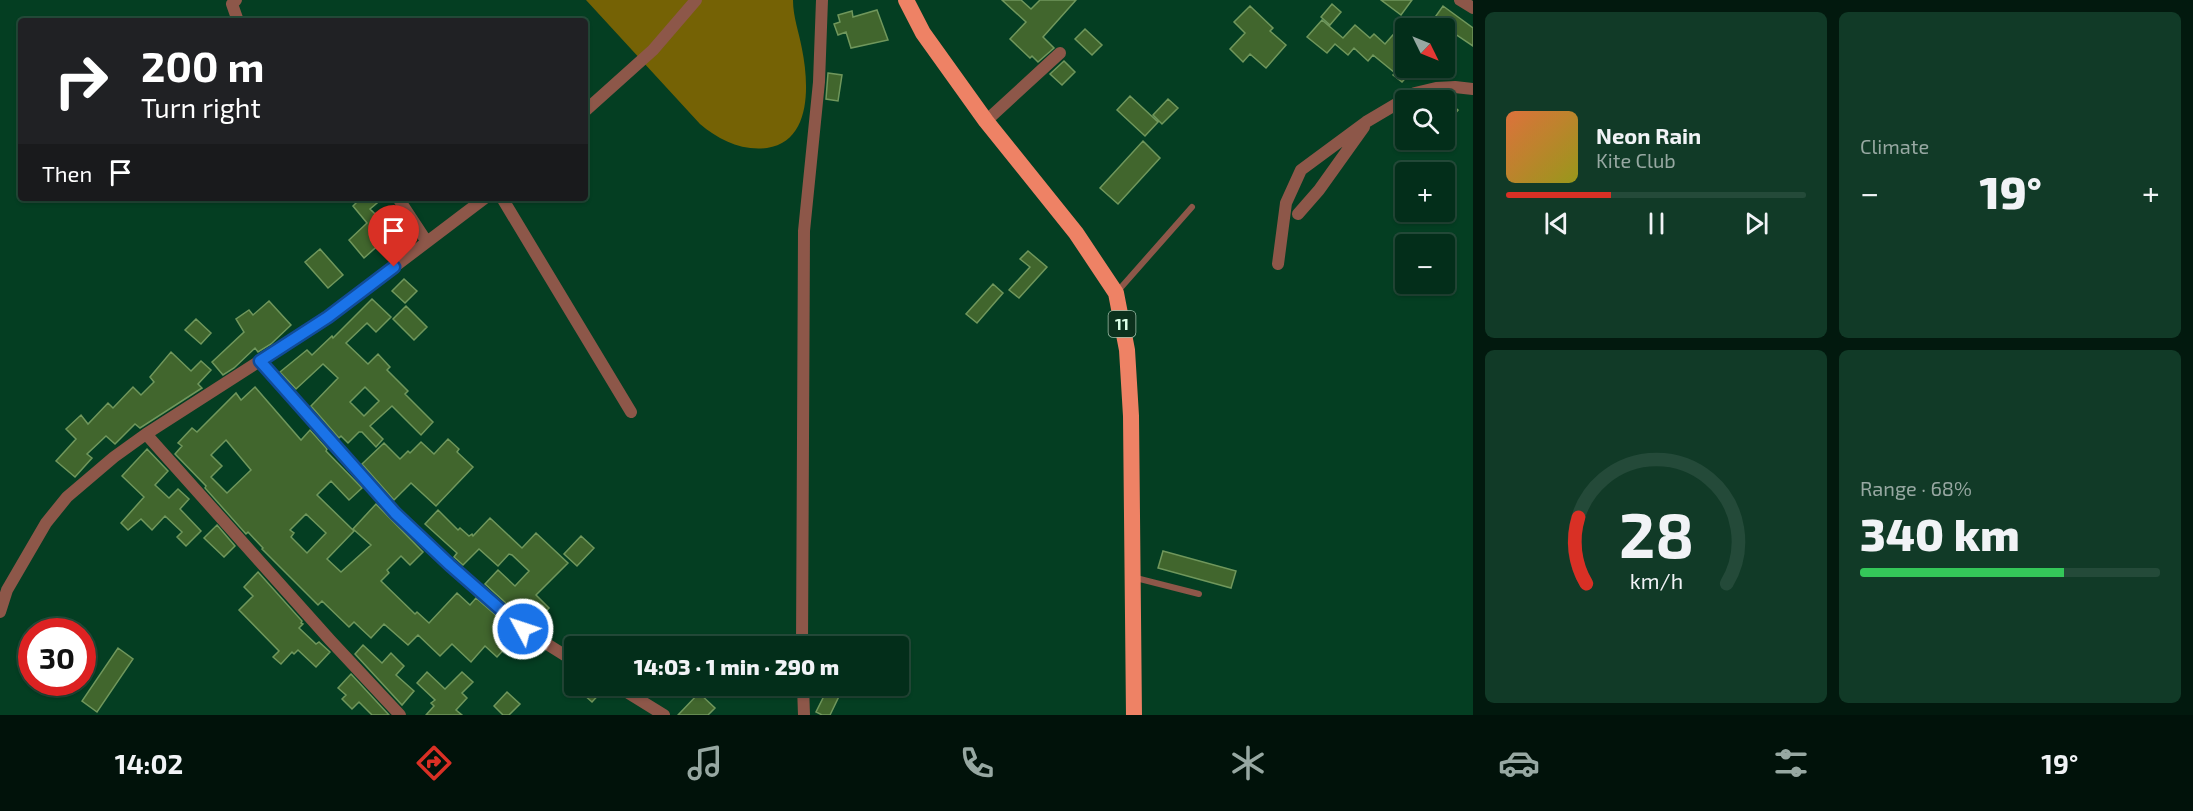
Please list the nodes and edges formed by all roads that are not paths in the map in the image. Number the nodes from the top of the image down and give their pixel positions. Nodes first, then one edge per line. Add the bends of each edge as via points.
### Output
1 (236, 0) edge
2 (696, 0) edge
3 (822, 0) edge
4 (906, 0) edge
5 (1460, 0) edge
6 (1473, 8) edge
7 (237, 18) edge
8 (1060, 53) dead end
9 (1473, 89) edge
10 (588, 108) edge
11 (986, 121) junction
12 (1366, 122) junction
13 (400, 201) edge
14 (481, 201) edge
15 (504, 201) edge
16 (1192, 207) dead end
17 (1298, 214) dead end
18 (427, 242) junction
19 (1278, 264) dead end
20 (1116, 293) junction
21 (260, 361) junction
22 (631, 412) dead end
23 (146, 434) junction
24 (1134, 578) junction
25 (1199, 594) dead end
26 (0, 612) edge
27 (802, 636) edge
28 (564, 655) edge
29 (633, 696) edge
30 (803, 696) edge
31 (400, 715) edge
32 (664, 715) edge
33 (804, 715) edge
34 (1134, 715) edge

1 - 7 street via 232,4
2 - 10 street via 653,50
3 - 27 street via 819,82 804,231
4 - 11 highway, 11 via 923,33
5 - 6 street
8 - 11 street
9 - 12 street via 1436,88 1415,93
11 - 20 highway, 11 via 1076,233
12 - 17 street
12 - 19 street via 1301,170 1286,203
13 - 18 street
14 - 18 street
15 - 22 street
16 - 20 lane
18 - 21 street via 328,317
20 - 24 highway, 11 via 1127,350
21 - 23 street
21 - 28 street via 421,539 523,629
23 - 26 street via 67,497 46,523 7,590
23 - 31 street
24 - 25 lane
24 - 34 highway, 11
29 - 32 street
30 - 33 street

